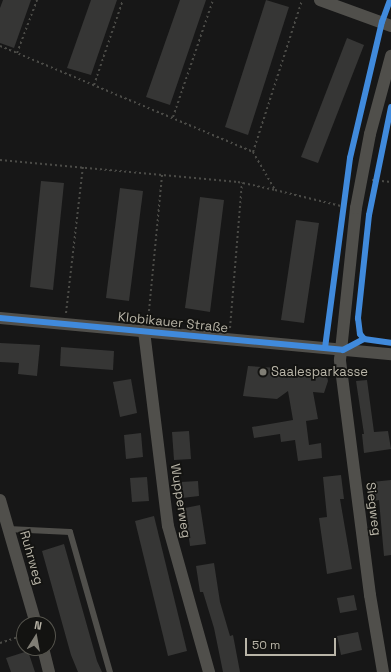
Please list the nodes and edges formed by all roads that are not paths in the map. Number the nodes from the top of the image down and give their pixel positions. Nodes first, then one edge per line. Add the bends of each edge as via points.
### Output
1 (320, 0) edge
2 (391, 26) edge
3 (391, 56) edge
4 (0, 318) edge
5 (144, 331) junction
6 (343, 350) junction
7 (391, 354) edge
8 (0, 500) edge
9 (8, 529) junction
10 (34, 616) edge
11 (45, 656) edge
12 (50, 672) edge
13 (110, 672) edge
14 (209, 672) edge
15 (383, 672) edge

1 - 2 street
3 - 6 street, Siegweg via 370,134 356,208
4 - 5 street, Klobikauer Straße
5 - 6 street, Klobikauer Straße
5 - 14 street, Wupperweg via 168,526
6 - 7 street, Klobikauer Straße
6 - 15 street, Siegweg via 340,360 370,595
8 - 9 street, Ruhrweg
9 - 10 street, Ruhrweg
9 - 13 lane via 70,532
11 - 12 street

